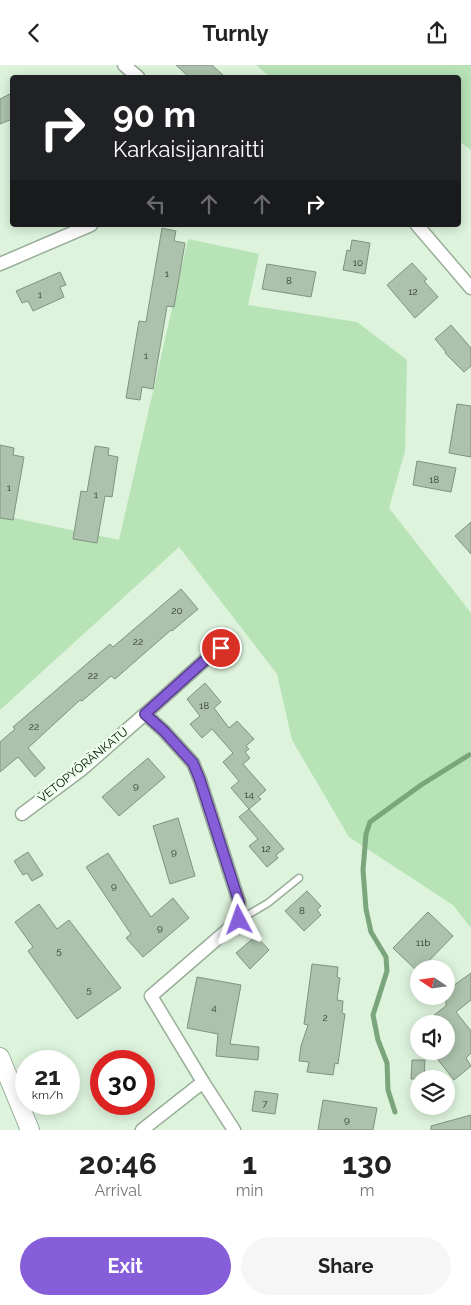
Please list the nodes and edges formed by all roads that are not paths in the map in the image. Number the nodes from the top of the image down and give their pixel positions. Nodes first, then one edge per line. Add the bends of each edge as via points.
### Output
1 (124, 65) edge
2 (136, 75) edge
3 (86, 227) edge
4 (419, 227) edge
5 (0, 264) edge
6 (471, 288) edge
7 (221, 648) dead end
8 (145, 714) junction
9 (22, 814) dead end
10 (299, 878) dead end
11 (239, 920) junction
12 (0, 1057) edge
13 (203, 1081) junction
14 (30, 1130) edge
15 (142, 1130) edge
16 (234, 1130) edge

1 - 2 street
3 - 5 street
4 - 6 street
7 - 8 street, VETOPYÖRÄNKATU
8 - 9 street, VETOPYÖRÄNKATU via 81,770
8 - 11 street via 193,763 239,902
10 - 11 lane via 268,903
11 - 13 street via 151,995
12 - 14 main road
13 - 15 street
13 - 16 street

